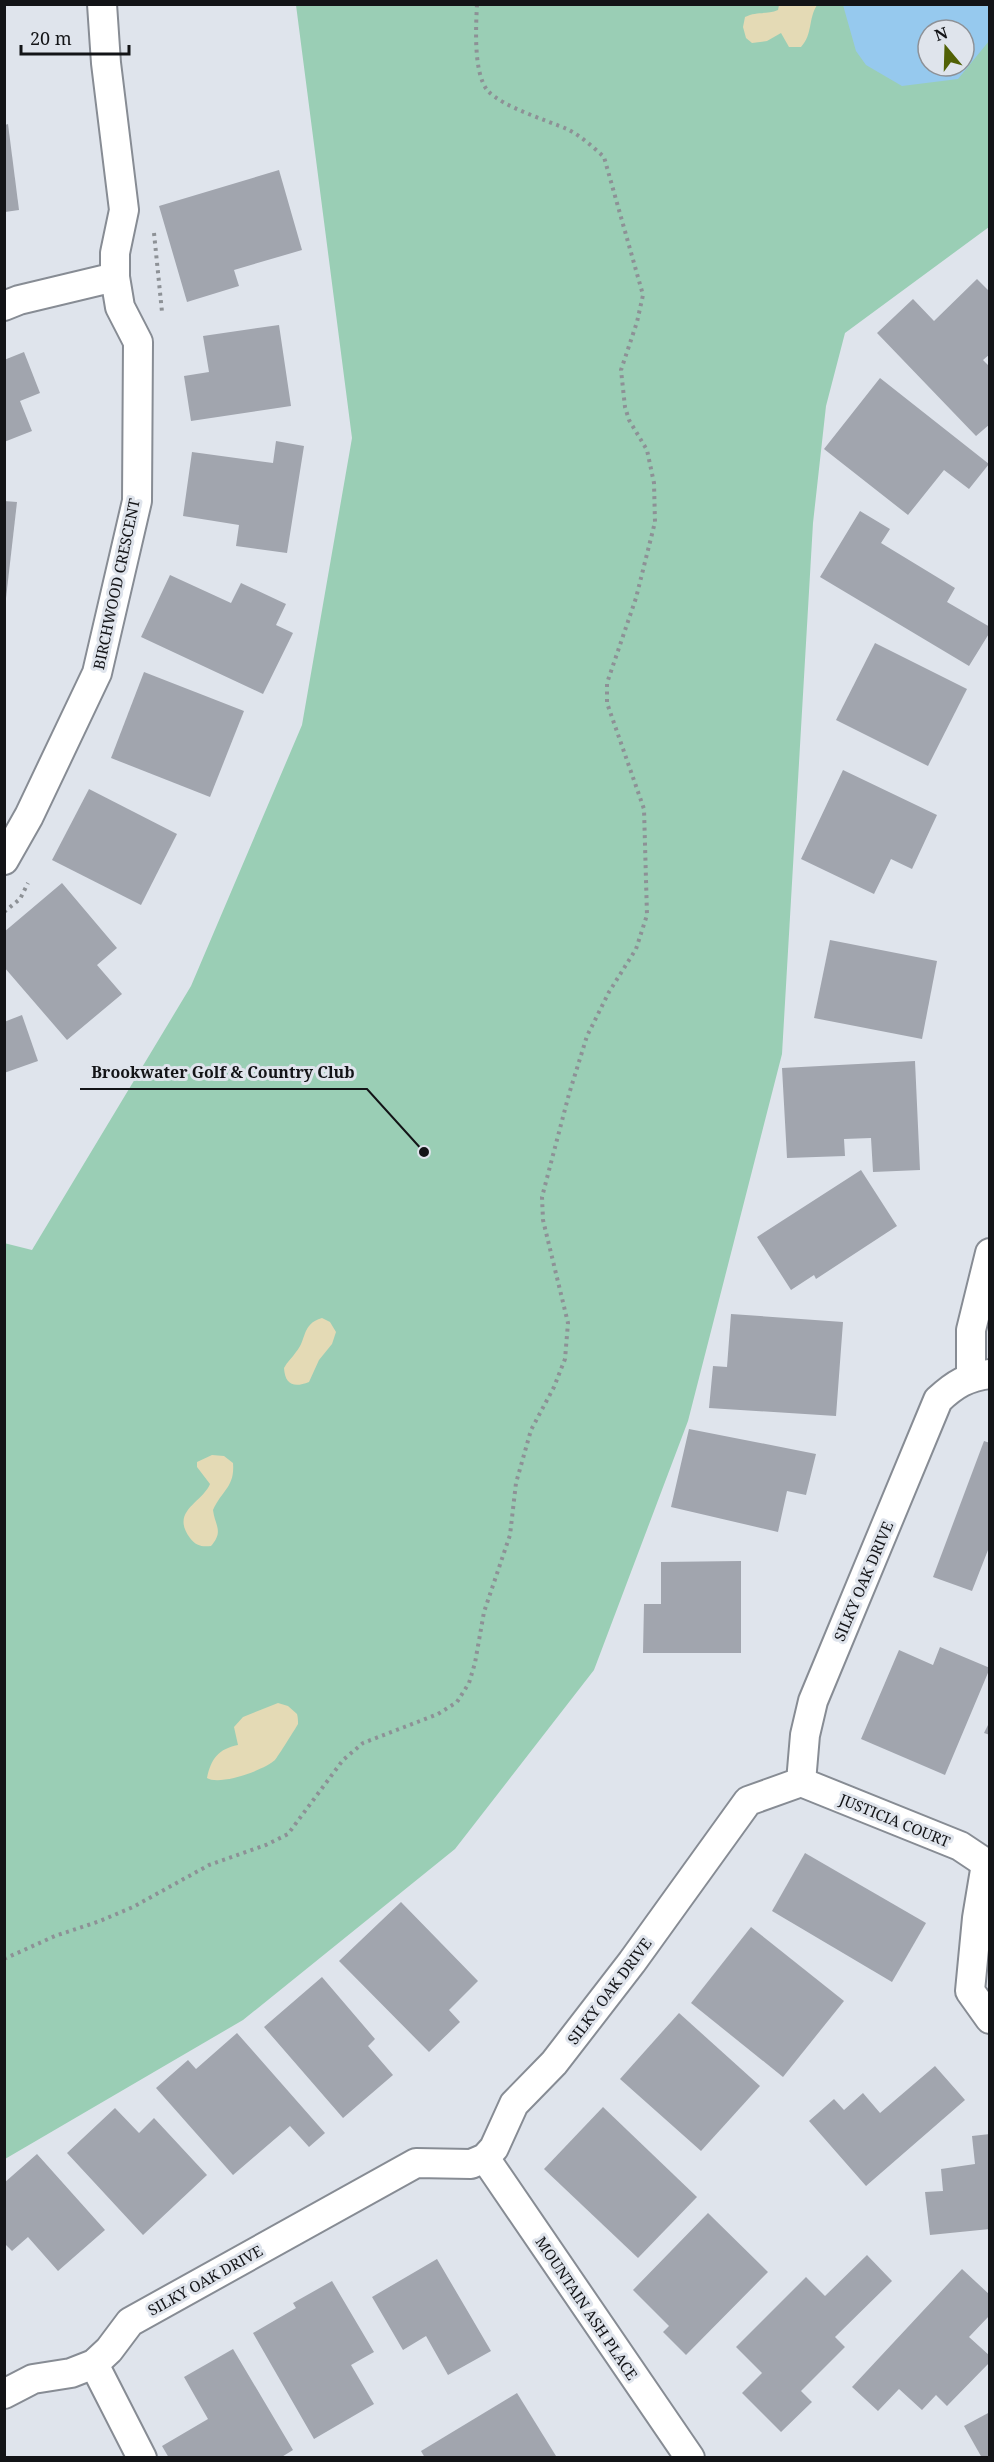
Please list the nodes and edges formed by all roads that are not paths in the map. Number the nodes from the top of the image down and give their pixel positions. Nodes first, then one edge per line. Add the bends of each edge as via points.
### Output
1 (102, 4) edge
2 (115, 277) junction
3 (4, 306) edge
4 (4, 860) edge
5 (990, 1253) edge
6 (980, 1376) edge
7 (801, 1782) junction
8 (988, 1865) edge
9 (990, 2019) edge
10 (485, 2158) junction
11 (94, 2364) junction
12 (4, 2394) edge
13 (142, 2457) edge
14 (690, 2457) edge

1 - 2 street, BIRCHWOOD CRESCENT via 124,210 115,253
2 - 3 street
2 - 4 street, BIRCHWOOD CRESCENT via 120,307 138,342 137,501 97,674
5 - 6 street via 971,1330
6 - 7 street, SILKY OAK DRIVE via 955,1384 938,1400 813,1701
7 - 8 street, JUSTICIA COURT via 960,1846
7 - 10 street, SILKY OAK DRIVE via 748,1801 576,2035 514,2104 494,2148
8 - 9 street, JUSTICIA COURT via 977,1918 970,1991
10 - 11 street, SILKY OAK DRIVE via 471,2164 416,2163 130,2322
10 - 14 street, MOUNTAIN ASH PLACE
11 - 12 street, SILKY OAK DRIVE via 71,2373 33,2379
11 - 13 street

